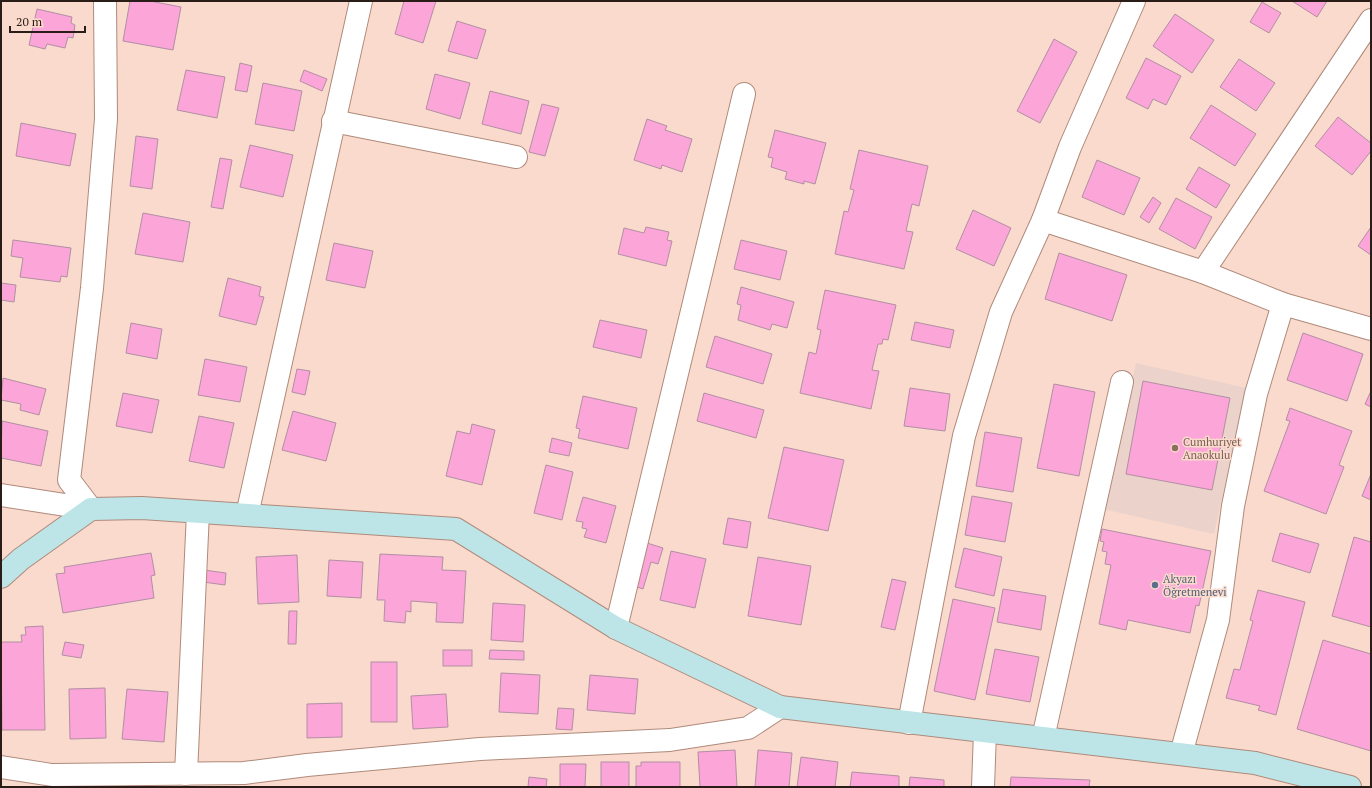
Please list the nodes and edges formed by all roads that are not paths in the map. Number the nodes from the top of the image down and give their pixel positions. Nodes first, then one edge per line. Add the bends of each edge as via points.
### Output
1 (105, 1) edge
2 (361, 1) edge
3 (1134, 1) edge
4 (1371, 20) edge
5 (744, 94) dead end
6 (333, 121) junction
7 (516, 157) dead end
8 (1043, 220) junction
9 (1204, 272) junction
10 (1283, 304) junction
11 (1371, 329) edge
12 (1122, 382) dead end
13 (1, 495) edge
14 (92, 509) junction
15 (198, 512) junction
16 (247, 515) junction
17 (1, 577) edge
18 (616, 628) junction
19 (780, 708) junction
20 (909, 723) junction
21 (985, 732) junction
22 (1042, 738) junction
23 (1181, 754) junction
24 (1, 767) edge
25 (186, 774) junction
26 (245, 780) edge
27 (983, 787) edge
28 (1350, 787) edge

1 - 14 street via 106,119 92,288 69,480
2 - 6 street
3 - 8 street via 1070,147
4 - 9 street
5 - 18 street
6 - 7 street
6 - 16 street
8 - 9 street
8 - 20 street via 1001,312 964,436
9 - 10 street
10 - 11 street
10 - 23 street via 1256,394 1233,506 1218,620
12 - 22 street
13 - 14 street
14 - 15 street via 142,508
14 - 17 street via 21,559
15 - 16 street
15 - 25 street
16 - 18 street via 456,529
18 - 19 street
19 - 20 street
19 - 26 street via 748,728 670,740 480,749 307,765
20 - 21 street
21 - 22 street
21 - 27 street
22 - 23 street
23 - 28 street via 1255,763
24 - 25 street via 52,775
25 - 26 street

